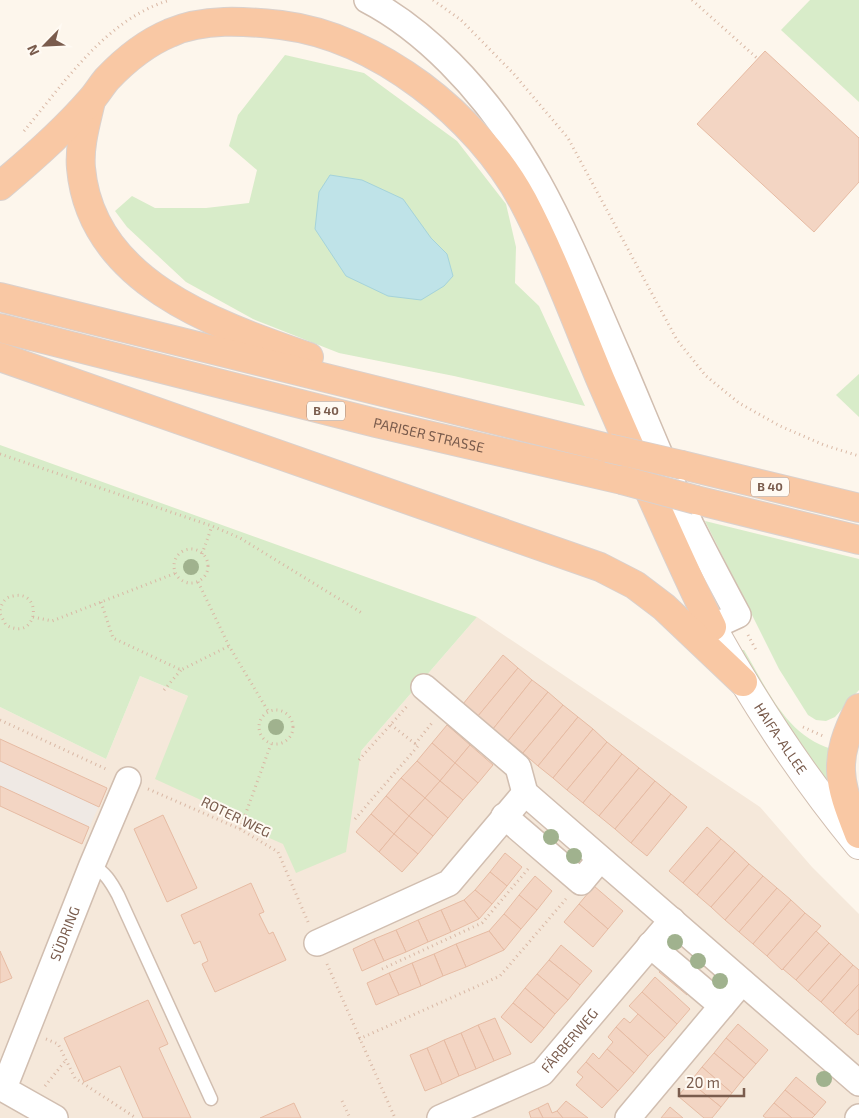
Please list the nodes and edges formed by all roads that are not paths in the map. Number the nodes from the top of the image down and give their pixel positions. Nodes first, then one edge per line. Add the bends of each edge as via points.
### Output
1 (367, 0) edge
2 (90, 101) junction
3 (0, 186) edge
4 (0, 297) edge
5 (0, 328) edge
6 (0, 357) edge
7 (432, 403) junction
8 (859, 508) edge
9 (859, 540) edge
10 (712, 627) junction
11 (743, 682) junction
12 (424, 687) road end
13 (859, 708) edge
14 (128, 780) road end
15 (525, 793) junction
16 (504, 816) junction
17 (859, 834) edge
18 (859, 845) edge
19 (600, 859) junction
20 (92, 865) junction
21 (672, 920) junction
22 (317, 943) road end
23 (650, 946) junction
24 (742, 982) junction
25 (722, 1006) junction
26 (859, 1083) edge
27 (2, 1088) edge
28 (210, 1099) dead end
29 (55, 1118) edge
30 (440, 1118) edge
31 (628, 1118) edge

1 - 10 street via 398,18 458,70 504,126 533,170 564,230 691,524 738,615
2 - 3 highway
2 - 7 highway via 81,168 86,196 106,242 128,265 174,300 227,326
2 - 10 highway via 115,71 150,43 173,31 222,22 261,23 314,31 378,59 433,94 482,143 522,200 662,522
4 - 7 highway, B 40
5 - 9 highway, PARISER STRASSE / B 40, bridge
6 - 11 highway via 600,567 635,585 664,608
7 - 8 highway, B 40, bridge
10 - 11 street, HAIFA-ALLEE
11 - 18 street, HAIFA-ALLEE via 780,742
12 - 15 street via 518,768
13 - 17 highway via 843,744 840,770
14 - 20 street, SÜDRING
15 - 16 street
15 - 19 street
16 - 19 street via 581,882
16 - 22 street via 449,883
19 - 21 street
20 - 27 street, SÜDRING
20 - 28 lane via 109,879 118,895
21 - 23 street, FÄRBERWEG
21 - 24 street
23 - 25 street
23 - 30 street, FÄRBERWEG via 542,1073
24 - 25 street
24 - 26 street
25 - 31 street
27 - 29 street, SÜDRING

